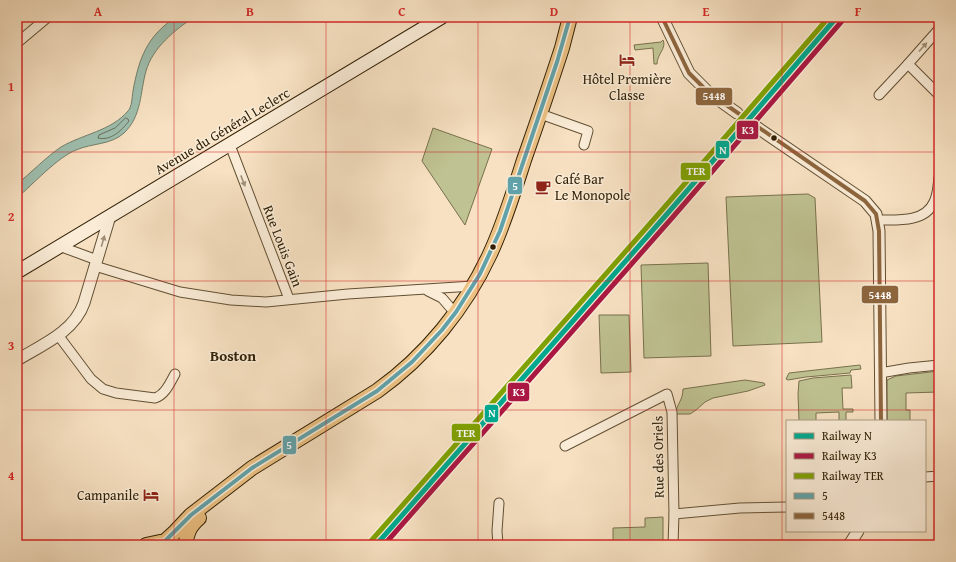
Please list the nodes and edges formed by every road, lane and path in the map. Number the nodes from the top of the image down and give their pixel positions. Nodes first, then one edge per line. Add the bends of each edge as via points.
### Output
1 (48, 17) edge
2 (442, 17) edge
3 (570, 17) edge
4 (576, 17) edge
5 (662, 17) edge
6 (939, 29) edge
7 (17, 43) edge
8 (908, 64) junction
9 (879, 95) dead end
10 (939, 95) edge
11 (737, 113) tunnel mouth
12 (546, 116) junction
13 (752, 124) tunnel mouth
14 (230, 145) junction
15 (584, 145) dead end
16 (939, 177) edge
17 (110, 216) junction
18 (878, 220) junction
19 (59, 246) junction
20 (96, 263) junction
21 (17, 272) edge
22 (472, 286) junction
23 (422, 290) junction
24 (289, 300) junction
25 (455, 313) junction
26 (58, 335) junction
27 (17, 360) edge
28 (939, 365) edge
29 (175, 374) dead end
30 (880, 374) junction
31 (881, 420) edge
32 (565, 446) dead end
33 (939, 476) edge
34 (926, 477) edge
35 (499, 503) dead end
36 (786, 507) edge
37 (674, 514) junction
38 (857, 532) edge
39 (169, 543) edge
40 (146, 545) edge
41 (186, 545) edge
42 (498, 545) edge
43 (673, 545) edge
44 (849, 545) edge

1 - 7 street
2 - 14 main road, Avenue du Général Leclerc
3 - 22 main road via 562,48 506,212 491,251
4 - 12 main road via 570,44
5 - 11 street via 690,73 709,93
8 -> 6 street
8 - 9 street
8 - 10 street
12 - 15 street via 588,131
12 - 41 main road via 498,252 474,298 448,333 428,356 396,385 272,463 196,521 188,532
13 - 18 street via 865,201 873,209
14 - 17 main road, Avenue du Général Leclerc
14 -> 24 street, Rue Louis Gain
16 - 18 street via 934,202 925,212 916,217
17 - 19 main road, Avenue du Général Leclerc
20 -> 17 street
18 - 30 street
19 - 20 street
19 - 21 main road, Avenue du Général Leclerc
20 - 24 street via 180,292 232,300
20 - 26 street via 82,309 70,326
22 - 23 street, Rue Louis Gain
22 - 25 main road
23 - 24 street, Rue Louis Gain
23 - 25 street, Rue Louis Gain via 442,298
25 - 39 main road via 429,346 395,378 252,468 191,515 174,533
26 - 27 street
26 - 29 street via 91,379 108,391 155,398 166,389
28 - 30 street
30 - 31 street
32 - 37 street, Rue des Oriels via 667,394 672,412
33 - 34 street
35 - 42 street
36 - 37 street, Rue des Oriels
37 - 43 street, Rue des Oriels
38 - 44 street
39 - 40 main road via 156,542

